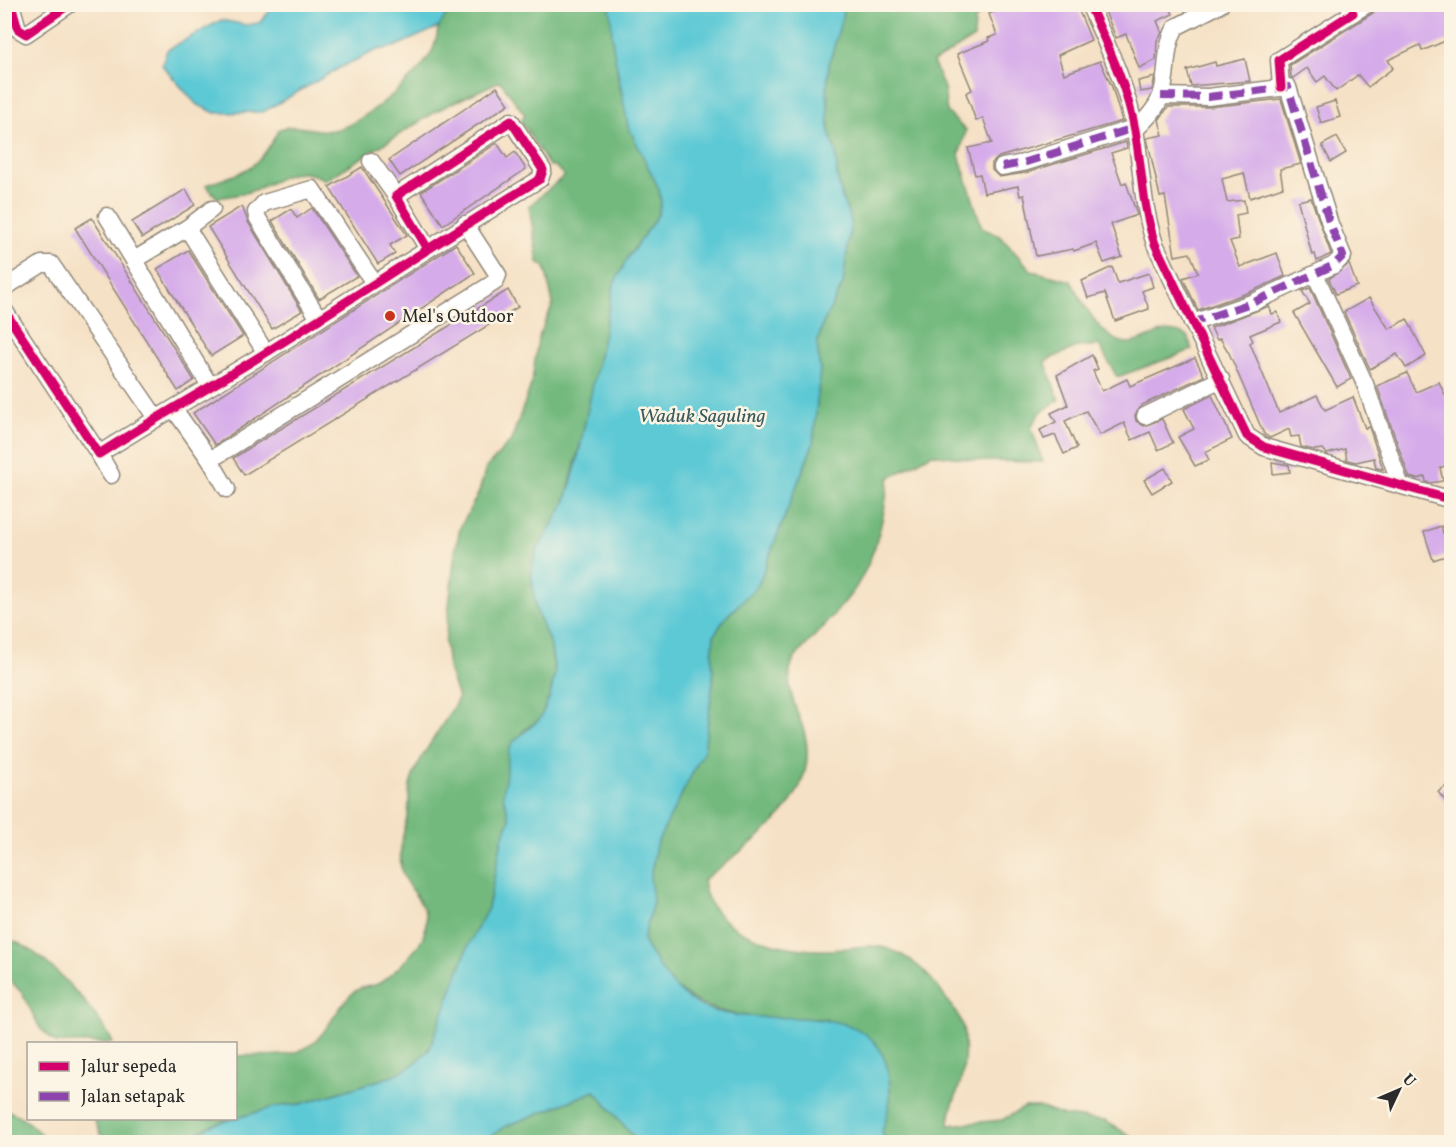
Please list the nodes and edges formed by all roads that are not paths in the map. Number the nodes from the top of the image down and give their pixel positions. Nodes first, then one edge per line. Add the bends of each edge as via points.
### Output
1 (11, 4) edge
2 (70, 4) edge
3 (1089, 4) edge
4 (1221, 4) edge
5 (1368, 4) edge
6 (1351, 9) edge
7 (1281, 87) junction
8 (1161, 96) junction
9 (1135, 129) junction
10 (371, 161) dead end
11 (1002, 167) dead end
12 (396, 196) junction
13 (212, 209) dead end
14 (107, 216) dead end
15 (465, 224) junction
16 (187, 228) junction
17 (428, 249) junction
18 (134, 261) junction
19 (1316, 274) junction
20 (374, 283) junction
21 (4, 288) edge
22 (4, 310) edge
23 (319, 319) junction
24 (1192, 323) junction
25 (266, 353) junction
26 (1221, 379) junction
27 (210, 386) junction
28 (174, 409) junction
29 (1145, 416) dead end
30 (156, 418) junction
31 (99, 454) junction
32 (210, 460) junction
33 (111, 475) dead end
34 (1400, 484) junction
35 (227, 489) dead end
36 (1452, 500) edge

1 - 2 street via 18,29 26,34
3 - 9 street via 1115,63
4 - 8 street via 1176,27 1166,55
5 - 6 street
6 - 7 street via 1279,60
7 - 8 street via 1208,97
7 - 19 street via 1290,90 1343,256 1340,262
8 - 9 street via 1155,109
9 - 11 street
9 - 24 street via 1145,216
10 - 12 street
12 - 15 street via 511,121 543,175
12 - 17 street
13 - 16 street
14 - 18 street
15 - 17 street
15 - 32 street via 498,275 495,282
16 - 18 street
16 - 25 street
17 - 20 street
18 - 27 street
19 - 24 street via 1254,302
19 - 34 street via 1365,384
20 - 23 street
20 - 23 street via 312,189 264,203 256,211 257,218
21 - 30 street via 42,264 51,264
22 - 31 street
23 - 25 street
24 - 26 street
25 - 27 street
26 - 29 street
26 - 34 street via 1254,442
27 - 28 street
28 - 30 street
28 - 32 street
30 - 31 street
31 - 33 street
32 - 35 street
34 - 36 street

